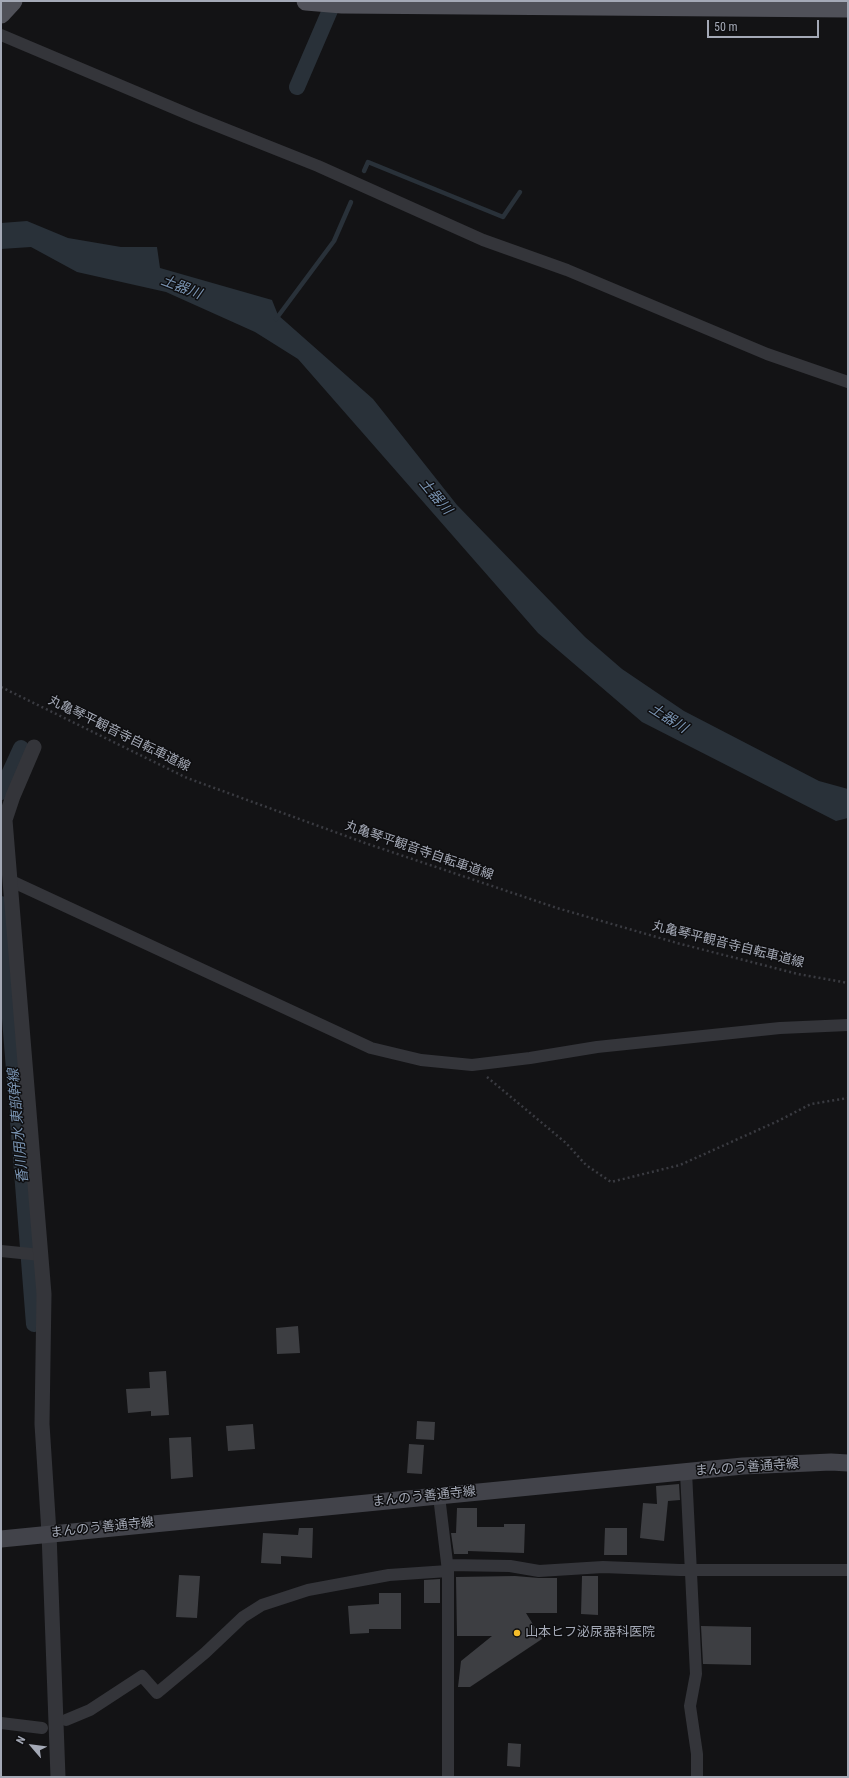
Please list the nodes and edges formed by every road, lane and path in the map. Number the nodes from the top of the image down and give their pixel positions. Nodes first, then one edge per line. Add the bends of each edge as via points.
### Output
1 (13, 1) edge
2 (324, 3) edge
3 (466, 3) edge
4 (630, 4) edge
5 (848, 8) edge
6 (1, 14) edge
7 (1, 35) edge
8 (848, 382) edge
9 (1, 687) edge
10 (34, 747) dead end
11 (5, 878) edge
12 (848, 983) edge
13 (848, 1025) edge
14 (472, 1065) junction
15 (848, 1098) edge
16 (1, 1250) edge
17 (41, 1255) junction
18 (848, 1463) edge
19 (686, 1472) junction
20 (439, 1496) junction
21 (49, 1533) junction
22 (1, 1539) edge
23 (448, 1568) junction
24 (691, 1570) junction
25 (848, 1570) edge
26 (66, 1720) dead end
27 (1, 1723) edge
28 (42, 1728) dead end
29 (58, 1777) edge
30 (448, 1777) edge
31 (697, 1777) edge

1 - 6 main road
2 - 3 main road
3 - 4 main road
4 - 5 main road
7 - 8 street via 318,166 483,240 567,270 767,354
9 - 12 path, 丸亀琴平観音寺自転車道線 via 187,778 387,850 557,908 677,944 798,974
10 - 11 street via 12,796 5,820
11 - 14 street via 371,1048 421,1060
11 - 17 street
13 - 14 street via 780,1028 597,1047
14 - 15 path via 566,1143 586,1165 611,1182 680,1165 811,1104
16 - 17 street
17 - 21 street via 44,1294 42,1424
18 - 19 main road, まんのう善通寺線 via 743,1466
19 - 20 main road, まんのう善通寺線
19 - 24 street
20 - 21 main road, まんのう善通寺線
20 - 23 street
21 - 22 main road, まんのう善通寺線
21 - 29 street
23 - 24 street via 510,1566 539,1571 603,1567
23 - 26 street via 389,1575 308,1590 262,1605 243,1617 157,1693 142,1676 90,1710
23 - 30 street
24 - 25 street
24 - 31 street via 696,1674 690,1706 697,1754
27 - 28 street

